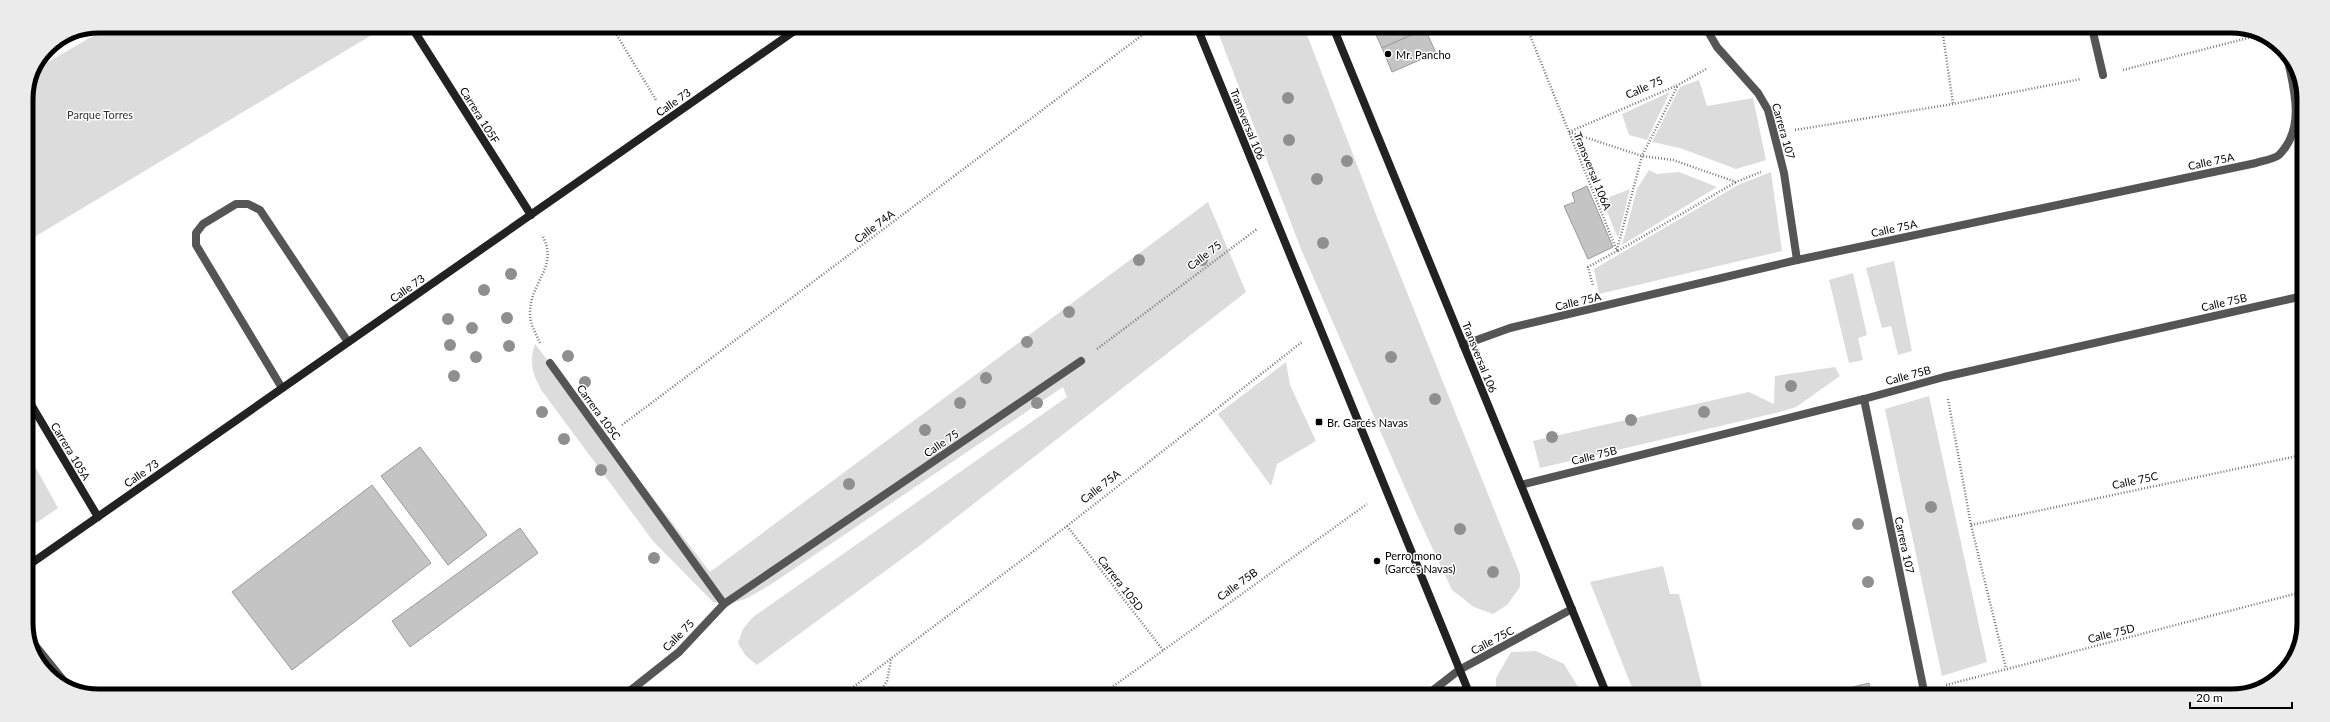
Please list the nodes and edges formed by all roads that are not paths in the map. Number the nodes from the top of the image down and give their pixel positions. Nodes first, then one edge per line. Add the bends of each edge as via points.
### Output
1 (415, 33) edge
2 (791, 33) edge
3 (1199, 33) edge
4 (1335, 33) edge
5 (1709, 33) edge
6 (2093, 33) edge
7 (2290, 69) edge
8 (2103, 75) road end
9 (2297, 105) edge
10 (2297, 105) edge
11 (531, 215) junction
12 (1797, 260) junction
13 (2297, 297) edge
14 (348, 342) junction
15 (1463, 345) junction
16 (1081, 361) road end
17 (550, 363) road end
18 (282, 388) junction
19 (1864, 399) junction
20 (33, 408) edge
21 (1521, 485) junction
22 (98, 517) junction
23 (33, 562) edge
24 (724, 604) junction
25 (1572, 609) junction
26 (39, 650) edge
27 (1459, 670) junction
28 (61, 677) edge
29 (632, 689) edge
30 (1435, 689) edge
31 (1467, 689) edge
32 (1605, 689) edge
33 (1924, 689) edge

1 - 11 street, Carrera 105F
2 - 11 street, Calle 73
3 - 27 street, Transversal 106
4 - 15 street, Transversal 106
5 - 12 street, Carrera 107 via 1726,58 1764,102 1782,164
6 - 8 street
7 - 9 street, Calle 75A
10 - 12 street, Calle 75A via 2290,137 2278,156 2256,163
11 - 14 street, Calle 73
12 - 15 street, Calle 75A via 1510,328
13 - 19 street, Calle 75B via 1944,377
14 - 18 street, Calle 73
14 - 18 street via 260,210 248,204 236,204 203,224 196,233 196,245
15 - 21 street, Transversal 106
16 - 24 street, Calle 75
17 - 24 street, Carrera 105C
18 - 22 street, Calle 73
19 - 21 street, Calle 75B
19 - 33 street, Carrera 107
20 - 22 street, Carrera 105A
21 - 25 street, Transversal 106
22 - 23 street, Calle 73
24 - 29 street, Calle 75 via 678,652
25 - 27 street, Calle 75C
25 - 32 street, Transversal 106
26 - 28 street
27 - 30 street, Calle 75C
27 - 31 street, Transversal 106

